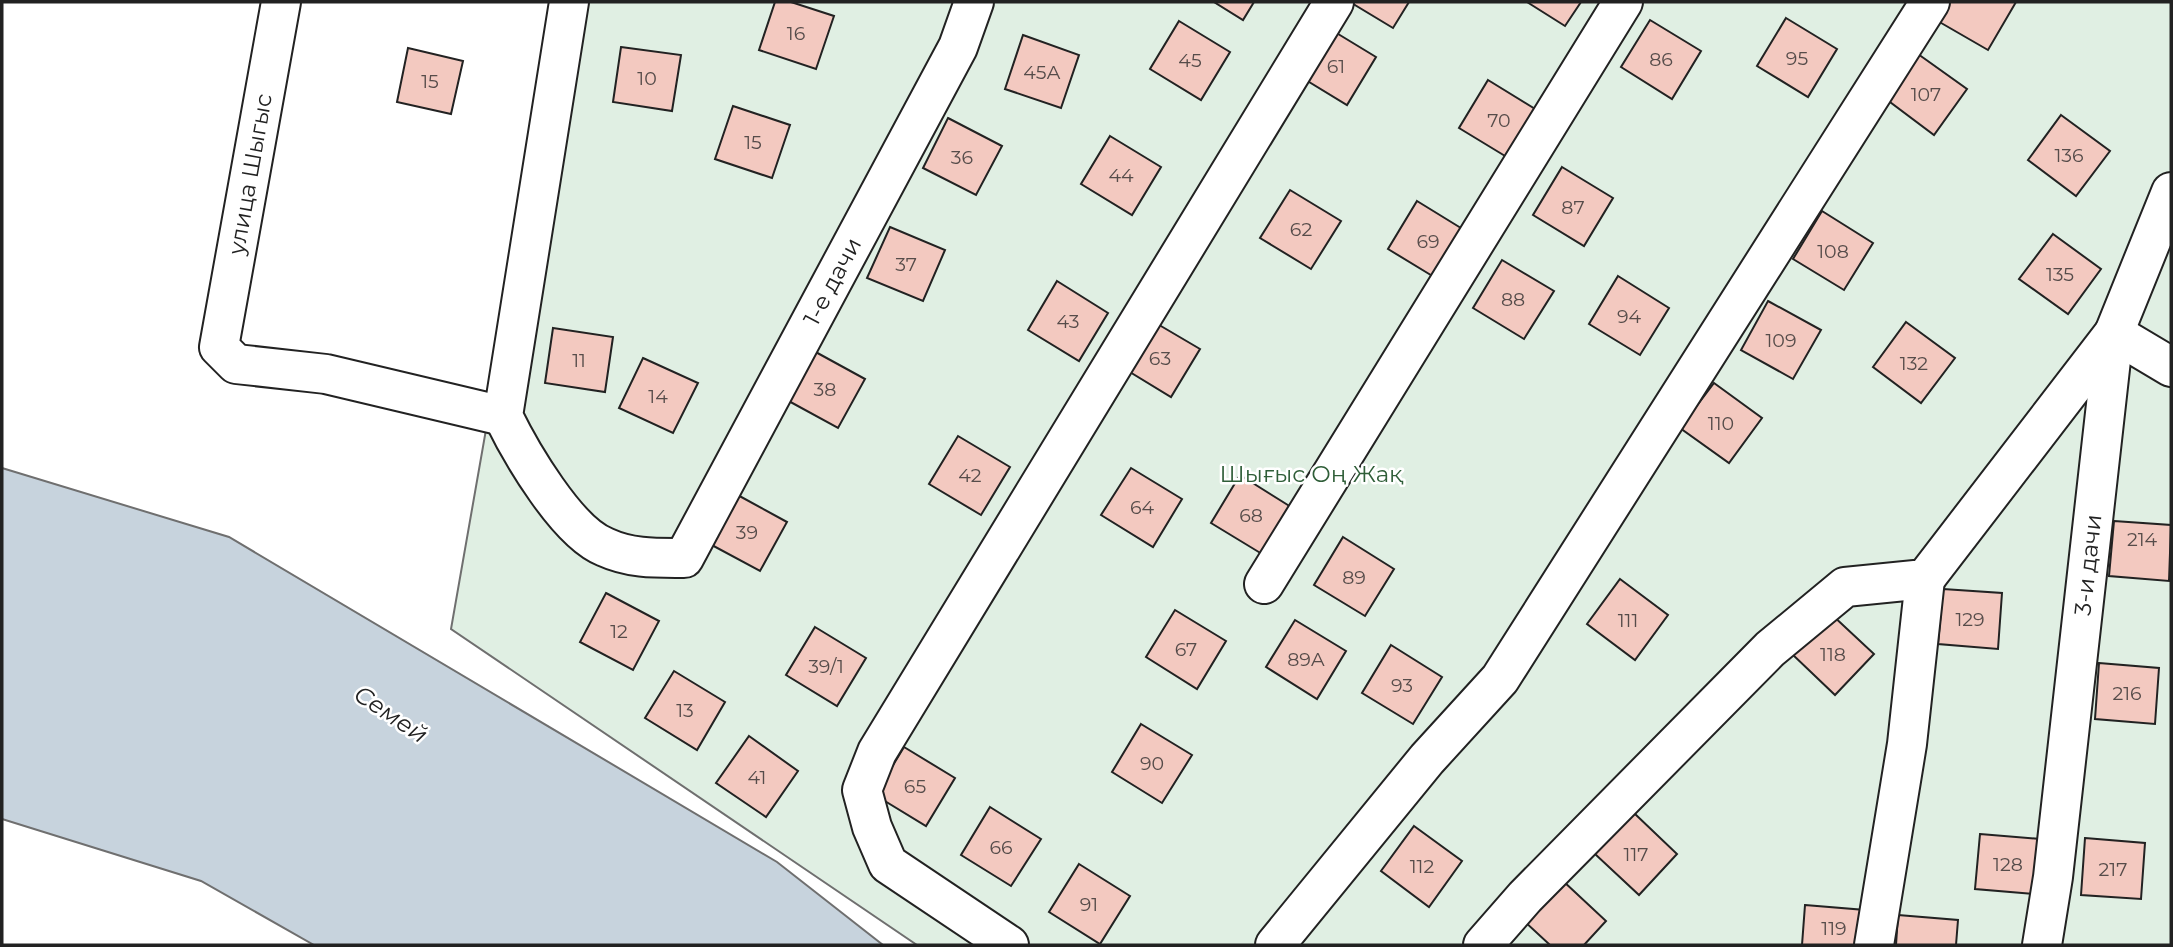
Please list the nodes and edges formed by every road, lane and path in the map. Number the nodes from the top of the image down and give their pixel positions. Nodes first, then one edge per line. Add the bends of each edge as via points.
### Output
1 (281, 2) edge
2 (569, 2) edge
3 (974, 2) edge
4 (1334, 2) edge
5 (1622, 2) edge
6 (1930, 2) edge
7 (2171, 192) edge
8 (2113, 333) junction
9 (2171, 367) edge
10 (503, 416) junction
11 (1925, 579) junction
12 (1264, 584) dead end
13 (1009, 945) edge
14 (1275, 945) edge
15 (1483, 945) edge
16 (1874, 945) edge
17 (2042, 945) edge

1 - 10 street, улица Шыгыс via 219,347 236,364 326,374
2 - 10 street
3 - 10 street, 1-е дачи via 958,47 684,558 639,558 602,547 560,506 523,458
4 - 13 street via 877,752 862,790 888,864
5 - 12 street
6 - 14 street via 1500,679 1427,758
7 - 8 street, 3-и дачи
8 - 9 street
8 - 11 street
8 - 17 street, 3-и дачи
11 - 15 street via 1845,587 1770,649
11 - 16 street via 1907,744

